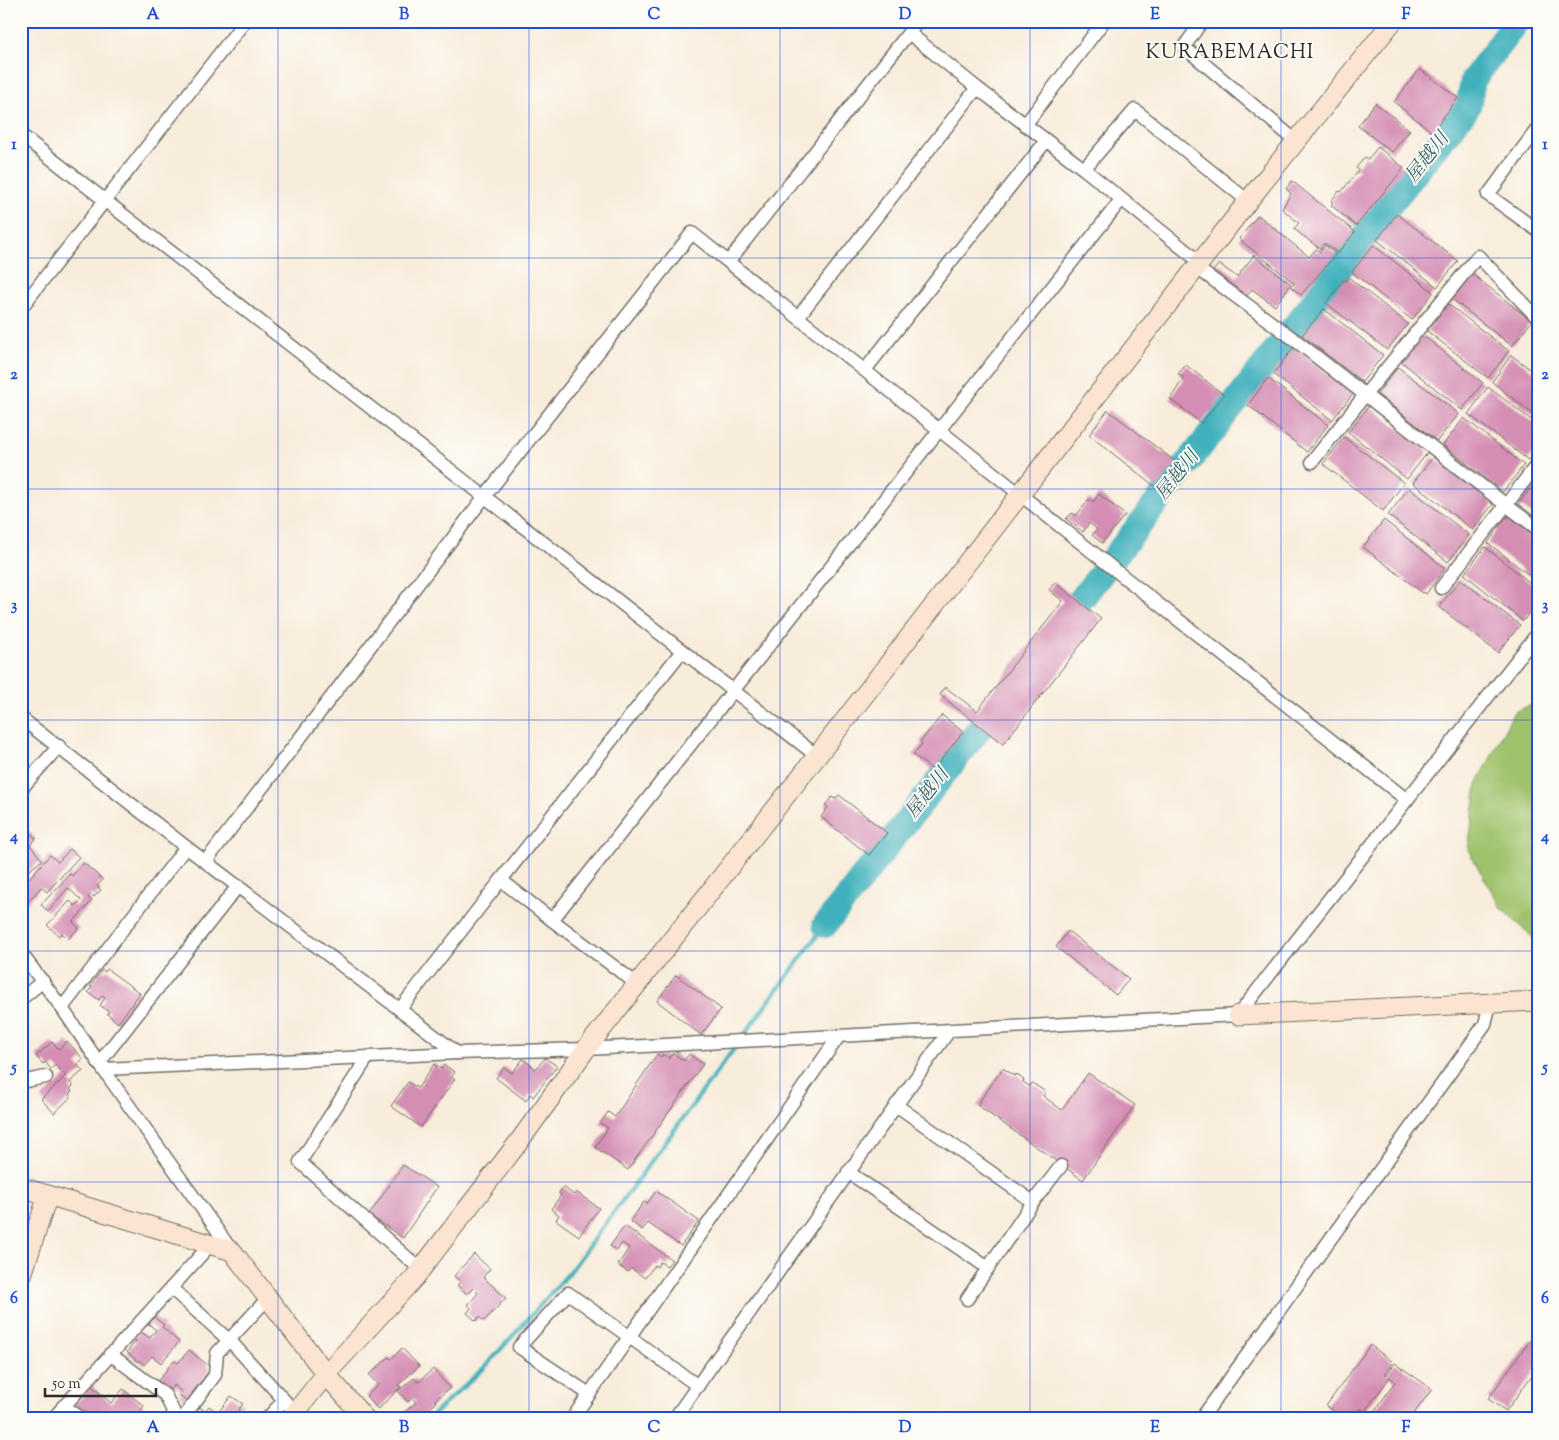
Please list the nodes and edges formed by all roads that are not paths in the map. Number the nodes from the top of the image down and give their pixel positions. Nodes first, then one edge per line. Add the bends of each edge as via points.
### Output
1 (245, 21) edge
2 (918, 21) edge
3 (1104, 21) edge
4 (1202, 21) edge
5 (1393, 21) edge
6 (909, 33) junction
7 (977, 88) junction
8 (1025, 125) junction
9 (1538, 128) edge
10 (21, 135) edge
11 (1046, 141) junction
12 (1296, 141) junction
13 (1084, 169) junction
14 (106, 200) junction
15 (1121, 200) junction
16 (1248, 201) junction
17 (1538, 231) edge
18 (729, 261) junction
19 (1199, 266) junction
20 (21, 308) edge
21 (798, 317) junction
22 (1538, 318) edge
23 (865, 370) junction
24 (1365, 395) junction
25 (938, 429) junction
26 (1312, 462) dead end
27 (1538, 463) edge
28 (1021, 495) junction
29 (485, 496) junction
30 (1506, 504) junction
31 (1538, 529) edge
32 (1441, 588) dead end
33 (1538, 633) edge
34 (682, 651) junction
35 (735, 692) junction
36 (21, 718) edge
37 (58, 746) junction
38 (817, 756) junction
39 (21, 790) edge
40 (1406, 800) junction
41 (186, 847) junction
42 (206, 861) junction
43 (501, 880) junction
44 (238, 886) junction
45 (552, 920) junction
46 (21, 953) edge
47 (42, 981) junction
48 (637, 984) junction
49 (21, 999) edge
50 (1538, 1000) edge
51 (1490, 1004) junction
52 (62, 1008) junction
53 (400, 1009) junction
54 (1238, 1015) junction
55 (949, 1031) junction
56 (839, 1036) junction
57 (586, 1049) junction
58 (457, 1053) junction
59 (368, 1057) junction
60 (101, 1066) junction
61 (46, 1077) dead end
62 (21, 1082) edge
63 (896, 1105) junction
64 (1061, 1166) dead end
65 (848, 1172) junction
66 (21, 1187) edge
67 (48, 1195) junction
68 (1033, 1202) junction
69 (211, 1244) junction
70 (232, 1251) junction
71 (988, 1268) junction
72 (420, 1270) junction
73 (21, 1278) edge
74 (171, 1288) junction
75 (268, 1298) junction
76 (967, 1299) dead end
77 (629, 1336) junction
78 (228, 1340) junction
79 (110, 1354) junction
80 (326, 1374) junction
81 (698, 1386) junction
82 (589, 1394) junction
83 (63, 1406) junction
84 (290, 1411) edge
85 (55, 1419) edge
86 (83, 1419) edge
87 (177, 1419) edge
88 (182, 1419) edge
89 (267, 1419) edge
90 (365, 1419) edge
91 (572, 1419) edge
92 (674, 1419) edge
93 (1201, 1419) edge

1 - 14 street
2 - 6 street
3 - 8 street
4 - 12 street via 1184,46
5 - 12 street
6 - 7 street
6 - 18 street
7 - 8 street
7 - 21 street
8 - 11 street
9 - 17 street via 1488,195
10 - 14 street
11 - 13 street
11 - 23 street
12 - 16 street
13 - 15 street
13 - 16 street via 1135,110
14 - 20 street
14 - 29 street
15 - 19 street
15 - 25 street
16 - 19 street
18 - 21 street
18 - 29 street via 692,233
19 - 24 street
19 - 28 street
21 - 23 street
22 - 24 street via 1478,256
23 - 25 street
24 - 26 street
24 - 30 street
25 - 28 street
25 - 35 street
27 - 30 street
28 - 38 street
28 - 40 street
29 - 34 street
29 - 42 street
30 - 31 street
30 - 32 street
33 - 40 street
34 - 35 street
34 - 43 street
35 - 38 street
35 - 45 street
36 - 37 street
37 - 39 street
37 - 41 street
38 - 48 street
40 - 54 street
41 - 42 street
41 - 52 street
42 - 44 street
43 - 45 street
43 - 53 street
44 - 53 street
44 - 60 street
45 - 48 street
46 - 47 street
47 - 49 street
47 - 52 street
48 - 57 street
50 - 51 street
51 - 54 street
51 - 93 street via 1485,1024
52 - 60 street
53 - 58 street
54 - 55 street
55 - 56 street
55 - 63 street
56 - 57 street
56 - 77 street
57 - 58 street
57 - 72 street
58 - 59 street
59 - 60 street
59 - 72 street via 300,1162
60 - 70 street
61 - 62 street
63 - 65 street
63 - 68 street
64 - 68 street
65 - 71 street
65 - 81 street
66 - 67 street
67 - 69 street
67 - 73 street
68 - 71 street
69 - 70 street
69 - 74 street
70 - 75 street
71 - 76 street
72 - 80 street
74 - 78 street
74 - 79 street
75 - 78 street
75 - 80 street
77 - 81 street
77 - 82 street
77 - 82 street via 568,1292 519,1347
78 - 84 street
78 - 88 street via 217,1353 214,1375
79 - 83 street
79 - 87 street via 165,1394
80 - 84 street
80 - 90 street
81 - 92 street
82 - 91 street
83 - 85 street
83 - 86 street
84 - 89 street

